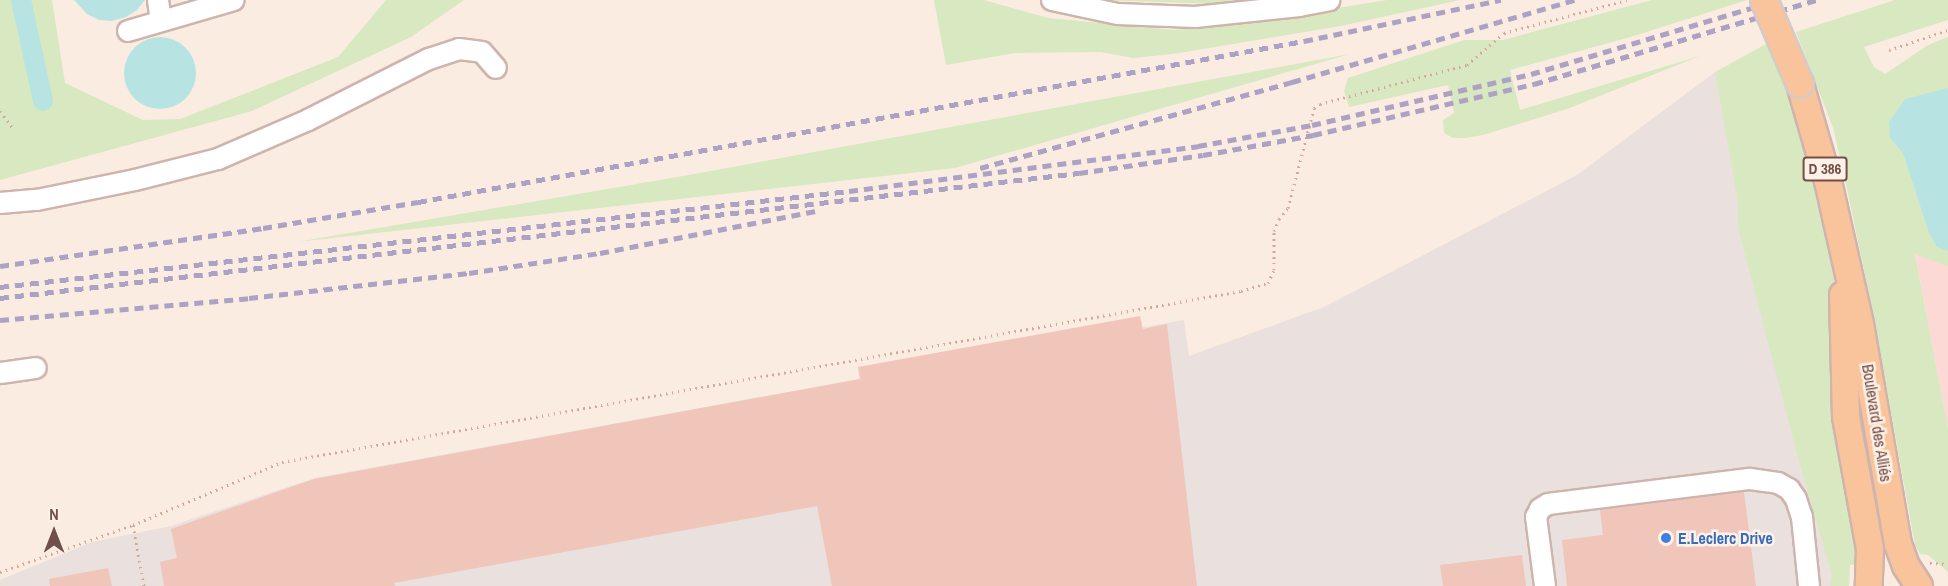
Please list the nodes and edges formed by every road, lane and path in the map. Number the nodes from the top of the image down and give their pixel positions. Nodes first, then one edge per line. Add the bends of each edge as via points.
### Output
1 (158, 0) edge
2 (234, 0) edge
3 (1052, 0) edge
4 (1329, 0) edge
5 (1627, 0) edge
6 (1764, 0) edge
7 (161, 21) junction
8 (1948, 30) edge
9 (129, 31) dead end
10 (1889, 50) dead end
11 (496, 68) dead end
12 (0, 111) edge
13 (12, 127) dead end
14 (0, 203) edge
15 (1843, 256) junction
16 (36, 368) dead end
17 (0, 373) edge
18 (133, 525) junction
19 (0, 572) edge
20 (144, 586) edge
21 (1545, 586) edge
22 (1809, 586) edge
23 (1869, 586) edge
24 (1919, 586) edge

1 - 7 street
2 - 7 street
3 - 4 street via 1118,14 1195,17
5 - 18 path via 1504,33 1467,64 1314,108 1288,208 1274,231 1274,270 1268,283 1241,291 282,462
6 - 15 main road, Boulevard des Alliés / D 386, bridge via 1800,84 1828,181
7 - 9 street
8 - 10 path
11 - 14 street via 482,52 459,49 219,159 37,200
12 - 13 path
15 - 23 main road, Boulevard des Alliés via 1846,417 1870,549
15 - 24 main road, Boulevard des Alliés via 1860,324 1898,544
16 - 17 street
18 - 19 path
18 - 20 path
21 - 22 street via 1536,517 1548,504 1750,479 1778,483 1796,499 1802,517

